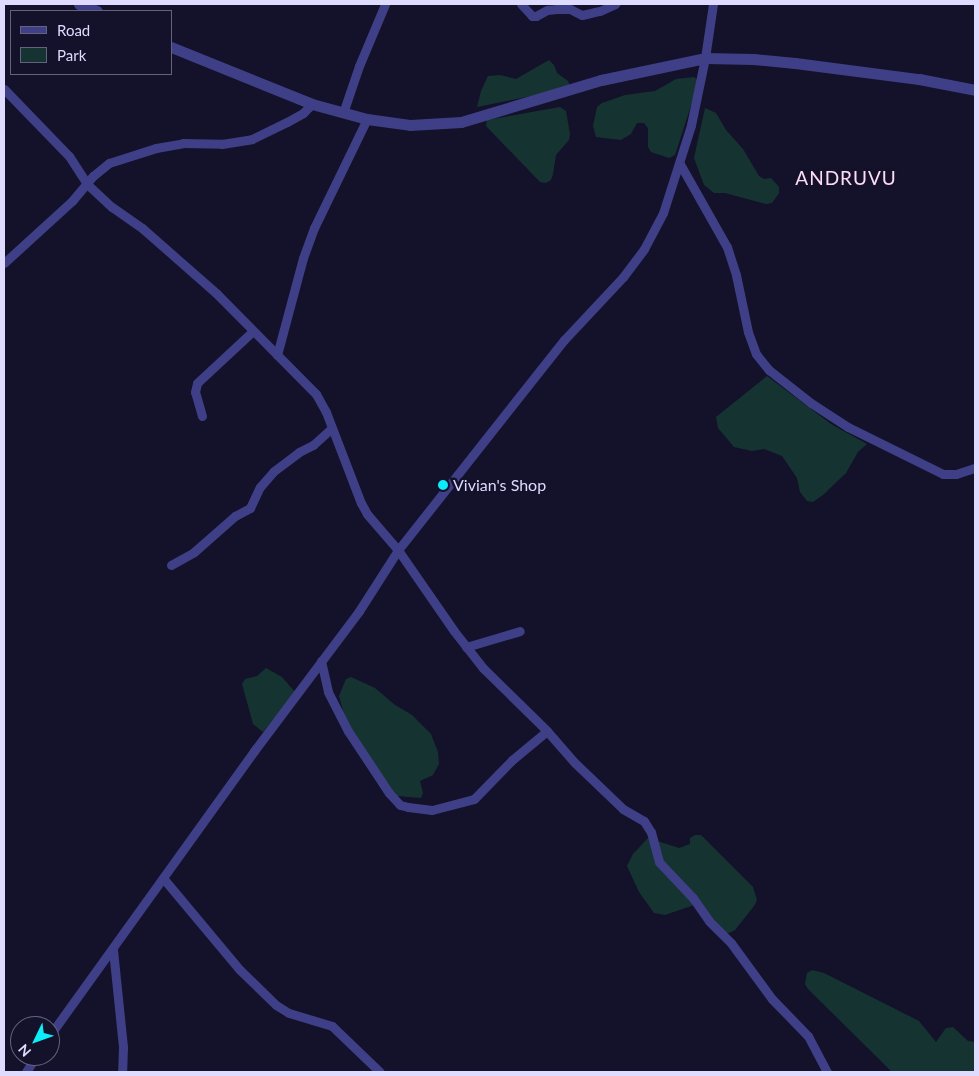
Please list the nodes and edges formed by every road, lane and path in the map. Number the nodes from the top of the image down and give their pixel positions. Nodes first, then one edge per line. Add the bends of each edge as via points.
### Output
1 (80, 4) edge
2 (384, 4) edge
3 (521, 4) edge
4 (615, 4) edge
5 (713, 4) edge
6 (95, 10) edge
7 (172, 47) edge
8 (706, 58) junction
9 (4, 89) edge
10 (975, 90) edge
11 (312, 104) junction
12 (343, 113) junction
13 (367, 119) junction
14 (680, 164) junction
15 (87, 184) junction
16 (4, 263) edge
17 (253, 331) junction
18 (277, 354) junction
19 (202, 416) dead end
20 (332, 428) junction
21 (975, 468) edge
22 (398, 550) junction
23 (171, 565) dead end
24 (520, 632) dead end
25 (466, 647) junction
26 (321, 662) junction
27 (547, 731) junction
28 (163, 878) junction
29 (112, 950) junction
30 (60, 1021) edge
31 (122, 1072) edge
32 (380, 1072) edge
33 (827, 1072) edge

1 - 6 street
2 - 12 street
3 - 4 street via 536,16 557,9 570,9 582,15
5 - 8 street
7 - 11 street
8 - 10 street via 795,63 919,79
8 - 13 street via 601,80 461,122 410,125
8 - 14 street
9 - 15 street via 66,151
11 - 12 street
11 - 15 street via 303,113 252,139 228,144 183,143 119,158 101,168
12 - 13 street
13 - 18 street via 314,228
14 - 21 street via 727,247 748,332 756,354 769,370 848,427 943,474
14 - 22 street via 663,213 635,263 564,340
15 - 16 street
15 - 17 street via 217,294
17 - 18 street
17 - 19 street via 197,383 195,392
18 - 20 street via 316,394
20 - 22 street via 361,503
20 - 23 street via 274,471 260,487 250,508 235,516 194,552
22 - 25 street
22 - 26 street via 377,586
24 - 25 street
25 - 27 street
26 - 27 street via 328,692 348,731 400,805 432,810 474,799 512,760
26 - 28 street
27 - 33 street via 612,799 644,821 651,832 659,862 731,943 772,999 808,1036
28 - 29 street
28 - 32 street via 235,965 276,1005 289,1013 332,1026
29 - 30 street
29 - 31 street via 123,1047

